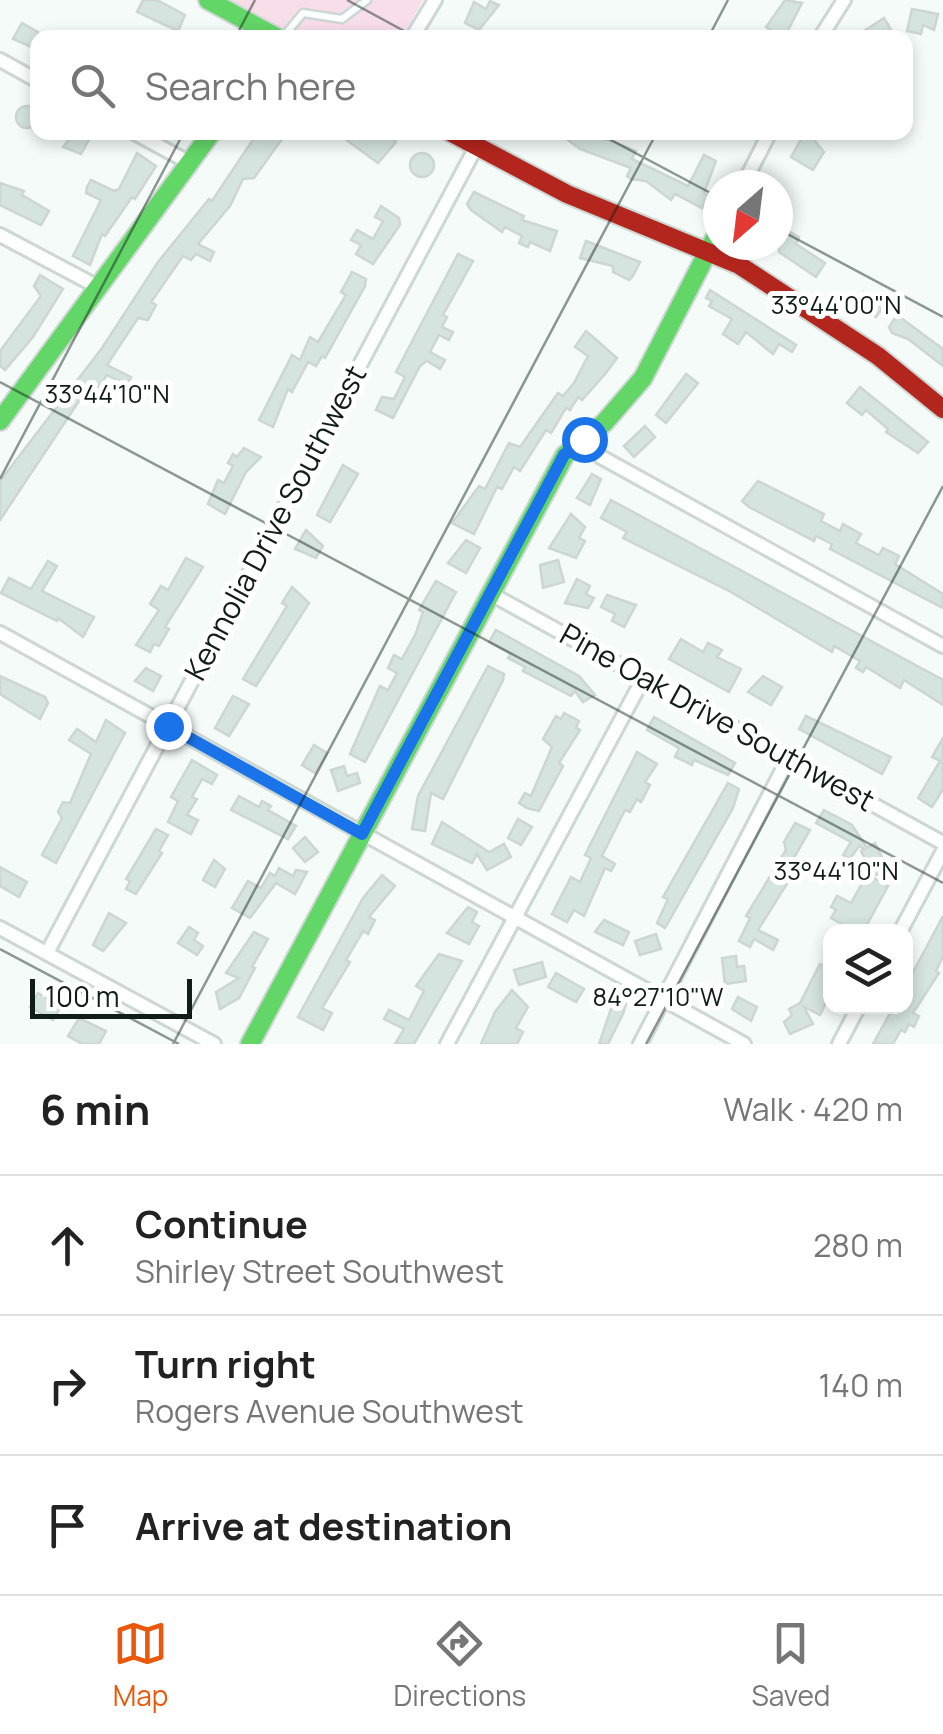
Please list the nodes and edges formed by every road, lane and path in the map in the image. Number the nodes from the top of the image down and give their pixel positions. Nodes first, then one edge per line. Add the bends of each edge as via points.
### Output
1 (208, 0) edge
2 (367, 0) edge
3 (434, 0) edge
4 (844, 0) edge
5 (265, 30) edge
6 (287, 30) edge
7 (417, 30) edge
8 (825, 30) edge
9 (0, 60) edge
10 (30, 76) edge
11 (148, 140) edge
12 (206, 140) edge
13 (464, 140) edge
14 (766, 140) edge
15 (476, 147) junction
16 (190, 163) junction
17 (751, 170) edge
18 (0, 235) edge
19 (703, 248) edge
20 (704, 260) edge
21 (726, 260) edge
22 (98, 287) junction
23 (943, 408) edge
24 (0, 421) edge
25 (584, 439) junction
26 (491, 594) junction
27 (0, 632) edge
28 (943, 646) edge
29 (644, 677) junction
30 (168, 726) junction
31 (789, 757) junction
32 (362, 834) junction
33 (943, 847) edge
34 (514, 918) junction
35 (904, 924) edge
36 (0, 928) edge
37 (47, 953) junction
38 (664, 998) junction
39 (855, 1014) edge
40 (214, 1044) edge
41 (250, 1044) edge
42 (446, 1044) edge
43 (640, 1044) edge
44 (744, 1044) edge
45 (839, 1044) edge

1 - 5 street
2 - 6 lane via 342,19 303,13
3 - 7 street
4 - 8 street
9 - 10 street
11 - 16 street
12 - 16 street
13 - 15 street
14 - 17 street
15 - 19 street via 567,194
15 - 30 street, Kennolia Drive Southwest
16 - 22 street
18 - 22 street
20 - 25 street via 643,378
21 - 23 street via 878,356
22 - 24 street
25 - 26 street via 564,455
25 - 28 street via 601,457
26 - 29 street, Pine Oak Drive Southwest
26 - 32 street
27 - 30 street
29 - 31 street, Pine Oak Drive Southwest
29 - 34 street
30 - 32 street
30 - 37 street, Kennolia Drive Southwest
31 - 33 street, Pine Oak Drive Southwest
31 - 38 street
32 - 34 street
32 - 41 street
33 - 35 street
34 - 38 street
34 - 42 street
36 - 37 street
37 - 40 street
38 - 43 street
38 - 44 street
39 - 45 street

